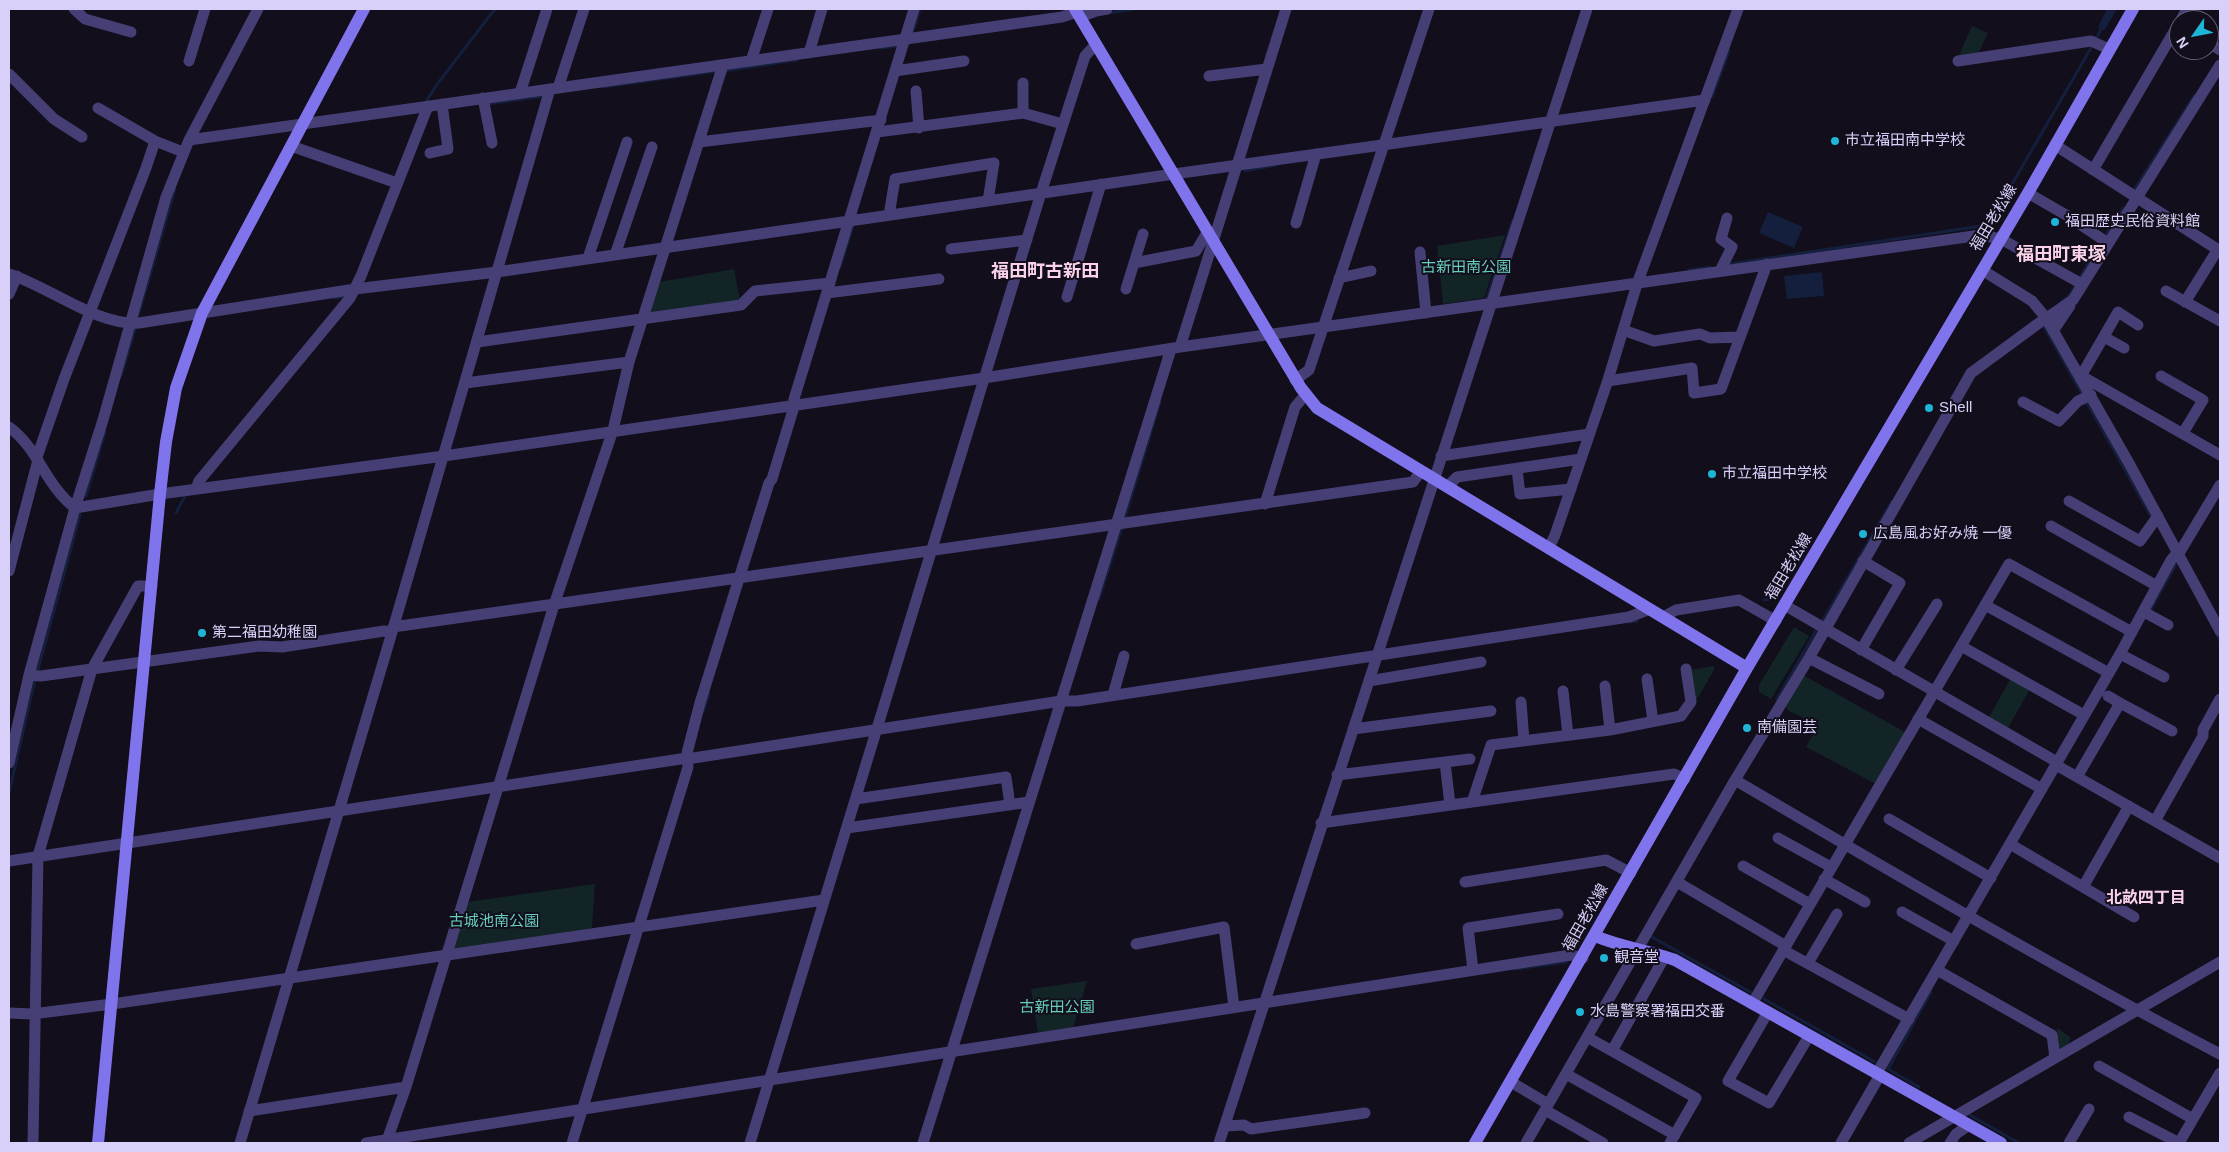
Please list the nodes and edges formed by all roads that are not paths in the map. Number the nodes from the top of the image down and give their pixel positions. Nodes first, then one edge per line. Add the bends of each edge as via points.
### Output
1 (74, 9) edge
2 (205, 9) edge
3 (258, 9) edge
4 (364, 9) edge
5 (547, 9) edge
6 (584, 9) edge
7 (768, 9) edge
8 (822, 9) edge
9 (914, 9) edge
10 (1107, 9) edge
11 (1286, 9) edge
12 (1429, 9) edge
13 (1586, 9) edge
14 (1738, 9) edge
15 (2133, 9) edge
16 (1078, 12) edge
17 (131, 32) dead end
18 (906, 41) junction
19 (2169, 41) edge
20 (1096, 44) junction
21 (2109, 49) junction
22 (809, 53) junction
23 (188, 61) dead end
24 (751, 61) junction
25 (964, 61) dead end
26 (1958, 62) dead end
27 (2220, 65) edge
28 (721, 69) junction
29 (1267, 69) junction
30 (899, 71) junction
31 (9, 74) edge
32 (1209, 76) dead end
33 (1023, 83) dead end
34 (916, 91) dead end
35 (551, 92) junction
36 (520, 93) junction
37 (1704, 100) junction
38 (484, 102) junction
39 (442, 107) junction
40 (98, 108) dead end
41 (425, 108) junction
42 (1023, 113) junction
43 (881, 120) junction
44 (1550, 122) junction
45 (303, 124) junction
46 (1063, 124) junction
47 (919, 128) junction
48 (880, 132) junction
49 (82, 137) dead end
50 (193, 139) junction
51 (154, 140) junction
52 (627, 142) dead end
53 (699, 142) junction
54 (492, 143) dead end
55 (1383, 145) junction
56 (291, 146) junction
57 (2055, 146) junction
58 (652, 147) dead end
59 (183, 152) junction
60 (430, 153) dead end
61 (1316, 154) junction
62 (1238, 165) junction
63 (2093, 170) junction
64 (1174, 174) junction
65 (394, 182) junction
66 (1100, 187) junction
67 (1041, 193) junction
68 (2028, 194) junction
69 (2136, 199) junction
70 (988, 201) junction
71 (888, 215) junction
72 (1727, 218) dead end
73 (853, 220) junction
74 (1296, 223) dead end
75 (1143, 234) dead end
76 (1210, 235) junction
77 (2001, 239) junction
78 (1027, 240) junction
79 (2108, 243) junction
80 (951, 249) dead end
81 (2219, 250) edge
82 (663, 251) junction
83 (1420, 252) dead end
84 (615, 255) junction
85 (588, 258) junction
86 (1134, 263) junction
87 (1767, 264) junction
88 (1982, 270) junction
89 (1371, 271) dead end
90 (1720, 271) junction
91 (495, 273) junction
92 (13, 275) edge
93 (1339, 278) junction
94 (939, 279) dead end
95 (1637, 284) junction
96 (2082, 284) junction
97 (1126, 289) dead end
98 (351, 290) junction
99 (830, 291) junction
100 (2166, 291) dead end
101 (9, 294) edge
102 (1067, 297) dead end
103 (2073, 300) junction
104 (2185, 302) junction
105 (1490, 303) junction
106 (91, 312) junction
107 (202, 313) junction
108 (1426, 313) junction
109 (2043, 318) junction
110 (642, 320) junction
111 (2220, 322) edge
112 (135, 323) junction
113 (2138, 325) dead end
114 (1322, 327) junction
115 (1623, 330) junction
116 (2053, 331) junction
117 (1269, 335) junction
118 (1740, 336) junction
119 (2104, 337) junction
120 (476, 342) junction
121 (1176, 348) junction
122 (2124, 348) dead end
123 (629, 362) junction
124 (2080, 375) junction
125 (2162, 376) dead end
126 (984, 378) junction
127 (1295, 380) junction
128 (1608, 381) junction
129 (465, 383) junction
130 (1306, 394) junction
131 (2087, 397) junction
132 (2023, 402) dead end
133 (797, 404) junction
134 (9, 427) edge
135 (613, 430) junction
136 (1589, 434) junction
137 (2183, 434) junction
138 (2220, 454) edge
139 (440, 456) junction
140 (1442, 456) junction
141 (38, 458) junction
142 (1581, 459) junction
143 (1517, 469) junction
144 (1421, 471) junction
145 (1434, 478) junction
146 (2220, 485) edge
147 (1448, 487) junction
148 (1571, 489) junction
149 (190, 490) junction
150 (160, 494) junction
151 (2069, 501) dead end
152 (1264, 504) junction
153 (75, 508) junction
154 (2155, 519) junction
155 (1121, 524) junction
156 (2050, 526) dead end
157 (1549, 548) junction
158 (931, 551) junction
159 (2175, 556) junction
160 (1863, 561) junction
161 (9, 570) edge
162 (742, 578) junction
163 (152, 586) junction
164 (2156, 586) junction
165 (1937, 604) dead end
166 (554, 605) junction
167 (1985, 605) junction
168 (1786, 606) junction
169 (1650, 610) junction
170 (2144, 612) junction
171 (1663, 618) junction
172 (1776, 620) junction
173 (2168, 625) dead end
174 (390, 630) junction
175 (1825, 630) junction
176 (2220, 631) edge
177 (2132, 632) junction
178 (1961, 646) junction
179 (1861, 650) junction
180 (2120, 654) junction
181 (1124, 656) dead end
182 (1374, 657) junction
183 (1809, 658) junction
184 (145, 662) junction
185 (1481, 662) dead end
186 (1747, 668) junction
187 (1686, 669) dead end
188 (89, 670) junction
189 (1896, 670) junction
190 (2109, 673) junction
191 (33, 676) junction
192 (2164, 677) dead end
193 (1647, 679) dead end
194 (1369, 681) junction
195 (1605, 686) dead end
196 (1563, 691) dead end
197 (1934, 692) junction
198 (1879, 694) dead end
199 (1113, 695) junction
200 (2108, 696) dead end
201 (2220, 699) edge
202 (1521, 702) dead end
203 (1062, 703) junction
204 (2120, 703) junction
205 (1491, 711) dead end
206 (2084, 715) junction
207 (1918, 719) junction
208 (1653, 721) junction
209 (1353, 729) junction
210 (1610, 730) junction
211 (2172, 732) dead end
212 (877, 733) junction
213 (1568, 735) junction
214 (1524, 741) junction
215 (1470, 759) dead end
216 (687, 761) junction
217 (9, 762) edge
218 (1445, 762) junction
219 (2057, 764) junction
220 (1337, 775) junction
221 (2077, 777) junction
222 (1685, 779) junction
223 (1735, 780) junction
224 (2042, 789) junction
225 (498, 790) junction
226 (856, 799) junction
227 (1029, 802) junction
228 (1472, 802) junction
229 (1010, 805) junction
230 (1450, 805) junction
231 (2129, 806) junction
232 (336, 814) junction
233 (1889, 819) dead end
234 (2155, 821) junction
235 (1321, 823) junction
236 (847, 828) junction
237 (1778, 838) dead end
238 (127, 843) junction
239 (1844, 844) junction
240 (2010, 844) junction
241 (36, 856) junction
242 (2220, 858) edge
243 (9, 861) edge
244 (1744, 866) dead end
245 (1831, 867) junction
246 (1631, 873) junction
247 (1991, 878) junction
248 (1824, 880) junction
249 (1465, 882) dead end
250 (1676, 882) junction
251 (2083, 887) junction
252 (824, 900) junction
253 (1865, 902) dead end
254 (1810, 904) junction
255 (1902, 912) dead end
256 (1558, 914) dead end
257 (1837, 914) dead end
258 (1969, 917) junction
259 (2134, 917) dead end
260 (635, 928) junction
261 (1596, 936) junction
262 (1954, 941) junction
263 (1136, 944) dead end
264 (1785, 948) junction
265 (1638, 950) junction
266 (446, 956) junction
267 (1665, 956) junction
268 (1583, 958) junction
269 (2220, 962) edge
270 (1808, 963) junction
271 (1473, 970) junction
272 (1937, 970) junction
273 (287, 979) junction
274 (1261, 1002) junction
275 (112, 1004) junction
276 (1752, 1004) junction
277 (1234, 1007) junction
278 (1768, 1012) junction
279 (2139, 1012) junction
280 (9, 1013) edge
281 (31, 1014) junction
282 (1909, 1019) junction
283 (1809, 1036) junction
284 (1587, 1037) junction
285 (955, 1050) junction
286 (1612, 1051) junction
287 (2220, 1054) edge
288 (2055, 1058) junction
289 (2100, 1066) dead end
290 (2220, 1073) edge
291 (1566, 1074) junction
292 (1878, 1074) junction
293 (1511, 1082) junction
294 (768, 1083) junction
295 (406, 1087) junction
296 (1547, 1107) junction
297 (2089, 1108) dead end
298 (249, 1111) junction
299 (580, 1112) junction
300 (1365, 1113) dead end
301 (1954, 1117) junction
302 (2129, 1117) dead end
303 (2193, 1120) junction
304 (1969, 1125) junction
305 (1225, 1126) junction
306 (1672, 1139) edge
307 (387, 1142) edge
308 (33, 1143) edge
309 (98, 1143) edge
310 (240, 1143) edge
311 (366, 1143) edge
312 (572, 1143) edge
313 (750, 1143) edge
314 (923, 1143) edge
315 (1219, 1143) edge
316 (1475, 1143) edge
317 (1526, 1143) edge
318 (1603, 1143) edge
319 (1841, 1143) edge
320 (1909, 1143) edge
321 (1950, 1143) edge
322 (2001, 1143) edge
323 (2069, 1143) edge
324 (2179, 1143) edge

1 - 17 street via 85,19
2 - 23 street
3 - 50 street
4 - 45 street
5 - 36 street
6 - 35 street
7 - 24 street
8 - 22 street
9 - 18 street
10 - 16 street
11 - 29 street
12 - 55 street
13 - 44 street
14 - 37 street
15 - 21 street, 福田老松線
16 - 18 street
16 - 20 street
18 - 22 street
18 - 30 street
19 - 63 street
20 - 46 street via 1085,56
20 - 64 street
21 - 26 street via 2090,41
21 - 57 street, 福田老松線
22 - 24 street
24 - 28 street
25 - 30 street
27 - 69 street
28 - 35 street
28 - 53 street
29 - 32 street
29 - 62 street
30 - 43 street
31 - 49 street via 54,119
33 - 42 street
34 - 47 street
35 - 36 street
35 - 91 street
36 - 38 street
37 - 44 street
37 - 95 street
38 - 39 street
38 - 54 street
39 - 41 street
39 - 60 street via 448,149
40 - 51 street
41 - 45 street
41 - 65 street
42 - 46 street
42 - 47 street
43 - 48 street
43 - 53 street
44 - 55 street
44 - 105 street
45 - 50 street
45 - 56 street
46 - 67 street
47 - 48 street
48 - 73 street
50 - 59 street
51 - 59 street
51 - 106 street
52 - 85 street
53 - 82 street
55 - 61 street
55 - 93 street
56 - 65 street
56 - 107 street
57 - 63 street
57 - 68 street, 福田老松線
58 - 84 street
59 - 112 street via 166,197
61 - 62 street
61 - 74 street
62 - 64 street
62 - 76 street
63 - 69 street
64 - 66 street
64 - 76 street
65 - 98 street
66 - 67 street
66 - 102 street
67 - 70 street
67 - 78 street
68 - 77 street, 福田老松線
68 - 79 street via 2066,214
69 - 79 street
69 - 81 street
70 - 71 street
70 - 71 street via 994,163 894,180
71 - 73 street
72 - 90 street via 1720,239 1732,247
73 - 82 street
73 - 99 street
75 - 86 street
76 - 86 street via 1196,251
76 - 117 street
76 - 121 street
77 - 87 street via 1982,235
77 - 88 street, 福田老松線
77 - 96 street
78 - 80 street
78 - 126 street
79 - 96 street
81 - 104 street
82 - 84 street
82 - 110 street
83 - 108 street
84 - 85 street
85 - 91 street
86 - 97 street
87 - 90 street
87 - 118 street
88 - 109 street via 2032,301
88 - 168 street, 福田老松線
89 - 93 street
90 - 95 street
91 - 98 street
91 - 120 street
92 - 101 street
92 - 106 street
93 - 114 street
94 - 99 street
95 - 105 street
95 - 115 street
96 - 103 street
98 - 107 street
98 - 149 street via 350,298
99 - 110 street via 755,291 740,305
99 - 133 street
100 - 104 street
103 - 109 street
103 - 116 street
104 - 111 street
105 - 108 street
105 - 140 street
106 - 112 street
106 - 141 street via 64,379
107 - 112 street
107 - 150 street via 176,388
108 - 114 street
109 - 116 street
109 - 160 street via 1971,373
110 - 120 street
110 - 123 street
112 - 153 street
113 - 119 street via 2118,312
114 - 117 street
114 - 127 street via 1309,370
115 - 118 street via 1654,341 1700,334 1710,338
115 - 128 street
116 - 124 street
117 - 121 street
117 - 127 street
118 - 128 street via 1721,389 1694,393 1692,368
119 - 122 street
119 - 124 street
120 - 129 street
121 - 126 street
121 - 155 street
123 - 129 street
123 - 135 street
124 - 131 street
124 - 137 street
125 - 137 street via 2203,400
126 - 133 street
126 - 158 street
127 - 130 street
128 - 136 street
129 - 139 street
130 - 144 street via 1317,408
130 - 152 street via 1295,407
131 - 132 street via 2078,401 2059,421
131 - 154 street
133 - 135 street
133 - 162 street via 769,483
134 - 141 street via 23,437
135 - 139 street
135 - 166 street
136 - 140 street
136 - 142 street
137 - 138 street
139 - 149 street
139 - 174 street
140 - 145 street
141 - 153 street via 53,486
141 - 161 street
142 - 143 street
142 - 148 street
143 - 147 street via 1457,477
143 - 148 street via 1520,494
144 - 145 street
144 - 152 street via 1413,482
145 - 147 street
145 - 182 street
146 - 159 street
147 - 157 street
148 - 157 street
149 - 150 street
150 - 153 street
150 - 163 street
151 - 154 street via 2140,541
152 - 155 street
153 - 191 street
154 - 159 street
155 - 158 street
155 - 203 street
156 - 164 street
157 - 169 street
158 - 162 street
158 - 212 street
159 - 164 street
159 - 176 street
160 - 175 street
160 - 179 street via 1900,583
162 - 166 street
162 - 216 street via 700,703
163 - 184 street
163 - 188 street via 138,586
164 - 170 street
165 - 189 street
166 - 174 street
166 - 225 street
167 - 177 street via 2009,564
167 - 178 street
167 - 190 street
168 - 172 street, 福田老松線
168 - 175 street
169 - 171 street
169 - 182 street via 1629,617
170 - 173 street
170 - 177 street
171 - 172 street via 1676,610 1740,600
171 - 186 street
172 - 186 street, 福田老松線
174 - 184 street via 282,647 259,646
174 - 232 street
175 - 179 street
175 - 183 street
177 - 180 street
178 - 197 street
178 - 206 street
179 - 189 street
180 - 190 street
180 - 192 street
181 - 199 street
182 - 194 street
182 - 199 street
183 - 198 street
183 - 223 street
184 - 188 street
184 - 238 street
185 - 194 street
186 - 222 street, 福田老松線
187 - 208 street via 1691,702 1681,716
188 - 191 street
188 - 241 street
189 - 197 street
190 - 206 street
191 - 217 street
193 - 208 street
194 - 209 street
195 - 210 street
196 - 213 street
197 - 207 street
197 - 219 street
199 - 203 street
200 - 204 street
201 - 234 street
202 - 214 street
203 - 212 street
203 - 227 street
204 - 211 street
204 - 221 street
205 - 209 street
206 - 219 street
207 - 224 street
207 - 239 street
208 - 210 street
209 - 220 street
210 - 213 street
212 - 216 street
212 - 226 street
213 - 214 street
214 - 228 street via 1491,745
215 - 218 street
216 - 225 street
216 - 260 street
218 - 220 street
218 - 230 street
219 - 221 street
219 - 224 street
220 - 235 street
221 - 231 street
222 - 228 street via 1674,774
222 - 246 street, 福田老松線
223 - 239 street
223 - 250 street
224 - 240 street
225 - 232 street
225 - 266 street
226 - 229 street via 1006,777
226 - 236 street
227 - 229 street
227 - 285 street
228 - 230 street
229 - 236 street
230 - 235 street
231 - 234 street
231 - 251 street
232 - 238 street
232 - 273 street
233 - 247 street
234 - 242 street
235 - 274 street
236 - 252 street
237 - 245 street
238 - 241 street
238 - 275 street
239 - 245 street
239 - 258 street
240 - 247 street
240 - 251 street
241 - 243 street
241 - 281 street
244 - 254 street
245 - 248 street
246 - 249 street via 1606,860
246 - 261 street, 福田老松線
247 - 258 street
248 - 253 street
248 - 254 street
250 - 264 street
250 - 265 street
251 - 259 street
252 - 260 street
252 - 294 street
254 - 264 street
255 - 262 street
256 - 271 street via 1468,928
257 - 270 street
258 - 262 street
258 - 279 street
260 - 266 street
260 - 299 street
261 - 265 street
261 - 268 street, 福田老松線
262 - 272 street
263 - 277 street via 1224,928
264 - 270 street
264 - 276 street
265 - 267 street
265 - 284 street
266 - 273 street
266 - 295 street
267 - 276 street
267 - 286 street
268 - 271 street via 1571,955
268 - 293 street, 福田老松線
269 - 279 street
270 - 282 street
271 - 274 street
272 - 282 street
272 - 288 street via 2052,1035
273 - 275 street
273 - 298 street
274 - 277 street
274 - 305 street
275 - 281 street
275 - 309 street
276 - 278 street
277 - 285 street
278 - 283 street
278 - 283 street via 1728,1081 1769,1103
279 - 287 street
279 - 288 street
280 - 281 street
281 - 308 street
282 - 292 street
283 - 292 street
284 - 286 street
284 - 291 street
285 - 294 street
285 - 314 street
286 - 306 street via 1696,1098
288 - 301 street
289 - 303 street
290 - 303 street
291 - 296 street
291 - 306 street
292 - 301 street
292 - 319 street
293 - 296 street
293 - 316 street, 福田老松線
294 - 299 street
294 - 313 street
295 - 298 street
295 - 307 street
296 - 317 street
296 - 318 street
297 - 323 street
298 - 310 street
299 - 307 street
299 - 312 street
300 - 305 street via 1251,1129 1244,1125
301 - 304 street
301 - 320 street
302 - 324 street
303 - 324 street
304 - 321 street
304 - 322 street
305 - 315 street
307 - 311 street

